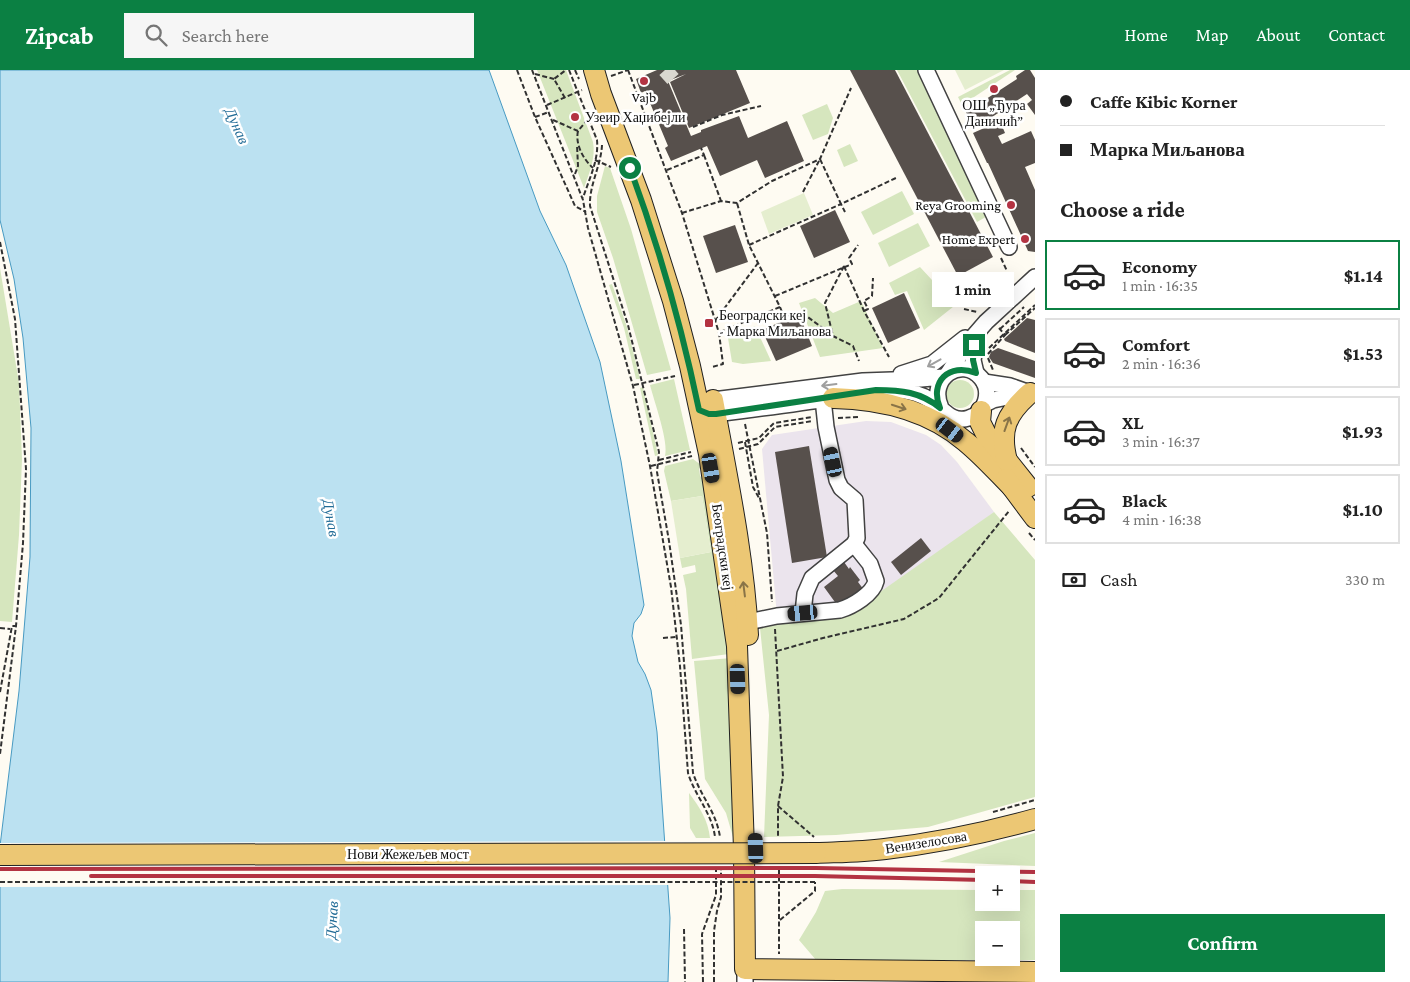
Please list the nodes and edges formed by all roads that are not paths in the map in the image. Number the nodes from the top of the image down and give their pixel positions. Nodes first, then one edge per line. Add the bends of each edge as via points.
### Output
1 (926, 70) edge
2 (587, 76) edge
3 (1009, 247) dead end
4 (1035, 277) edge
5 (984, 320) junction
6 (946, 375) junction
7 (987, 375) junction
8 (878, 380) junction
9 (1030, 393) junction
10 (710, 408) junction
11 (826, 408) junction
12 (983, 408) junction
13 (948, 413) junction
14 (1012, 455) junction
15 (1013, 488) junction
16 (1035, 497) edge
17 (1032, 525) edge
18 (854, 544) junction
19 (803, 613) junction
20 (748, 622) junction
21 (1035, 819) edge
22 (816, 846) joint
23 (0, 855) edge
24 (1035, 972) edge
25 (752, 976) edge
26 (852, 976) edge
27 (1015, 977) edge

1 - 3 street
2 - 10 main road, Београдски кеј via 599,88 624,153 653,235 690,366
4 - 5 street
5 - 6 street
5 - 7 street via 973,360
5 -> 8 street via 932,364
6 - 7 street via 967,369
6 - 8 street via 921,380
6 - 13 street via 936,392
7 - 9 street
7 - 12 street via 987,397
8 -> 10 street
9 - 12 street via 1000,398
14 -> 9 main road via 1002,443 1006,427 1014,409
10 - 11 street
20 -> 10 main road, Београдски кеј via 727,471
10 - 25 main road, Београдски кеј via 716,494 737,646
11 - 13 street via 867,392 896,390 923,396
11 -> 15 main road via 857,399 905,409 942,425 967,442
11 - 18 street via 837,480 855,500 858,536
12 - 13 street via 969,418
12 - 14 main road via 981,426
13 - 15 main road via 970,431
14 - 16 main road
15 - 17 main road
18 - 19 street via 812,578 805,594
18 - 19 street via 874,571 874,587 848,608
19 - 20 street
20 - 25 main road, Београдски кеј via 753,724
21 - 22 main road, Венизелосова via 992,831 882,850
22 - 23 main road, Нови Жежељев мост, bridge
24 - 27 main road
25 - 26 main road
26 - 27 main road

